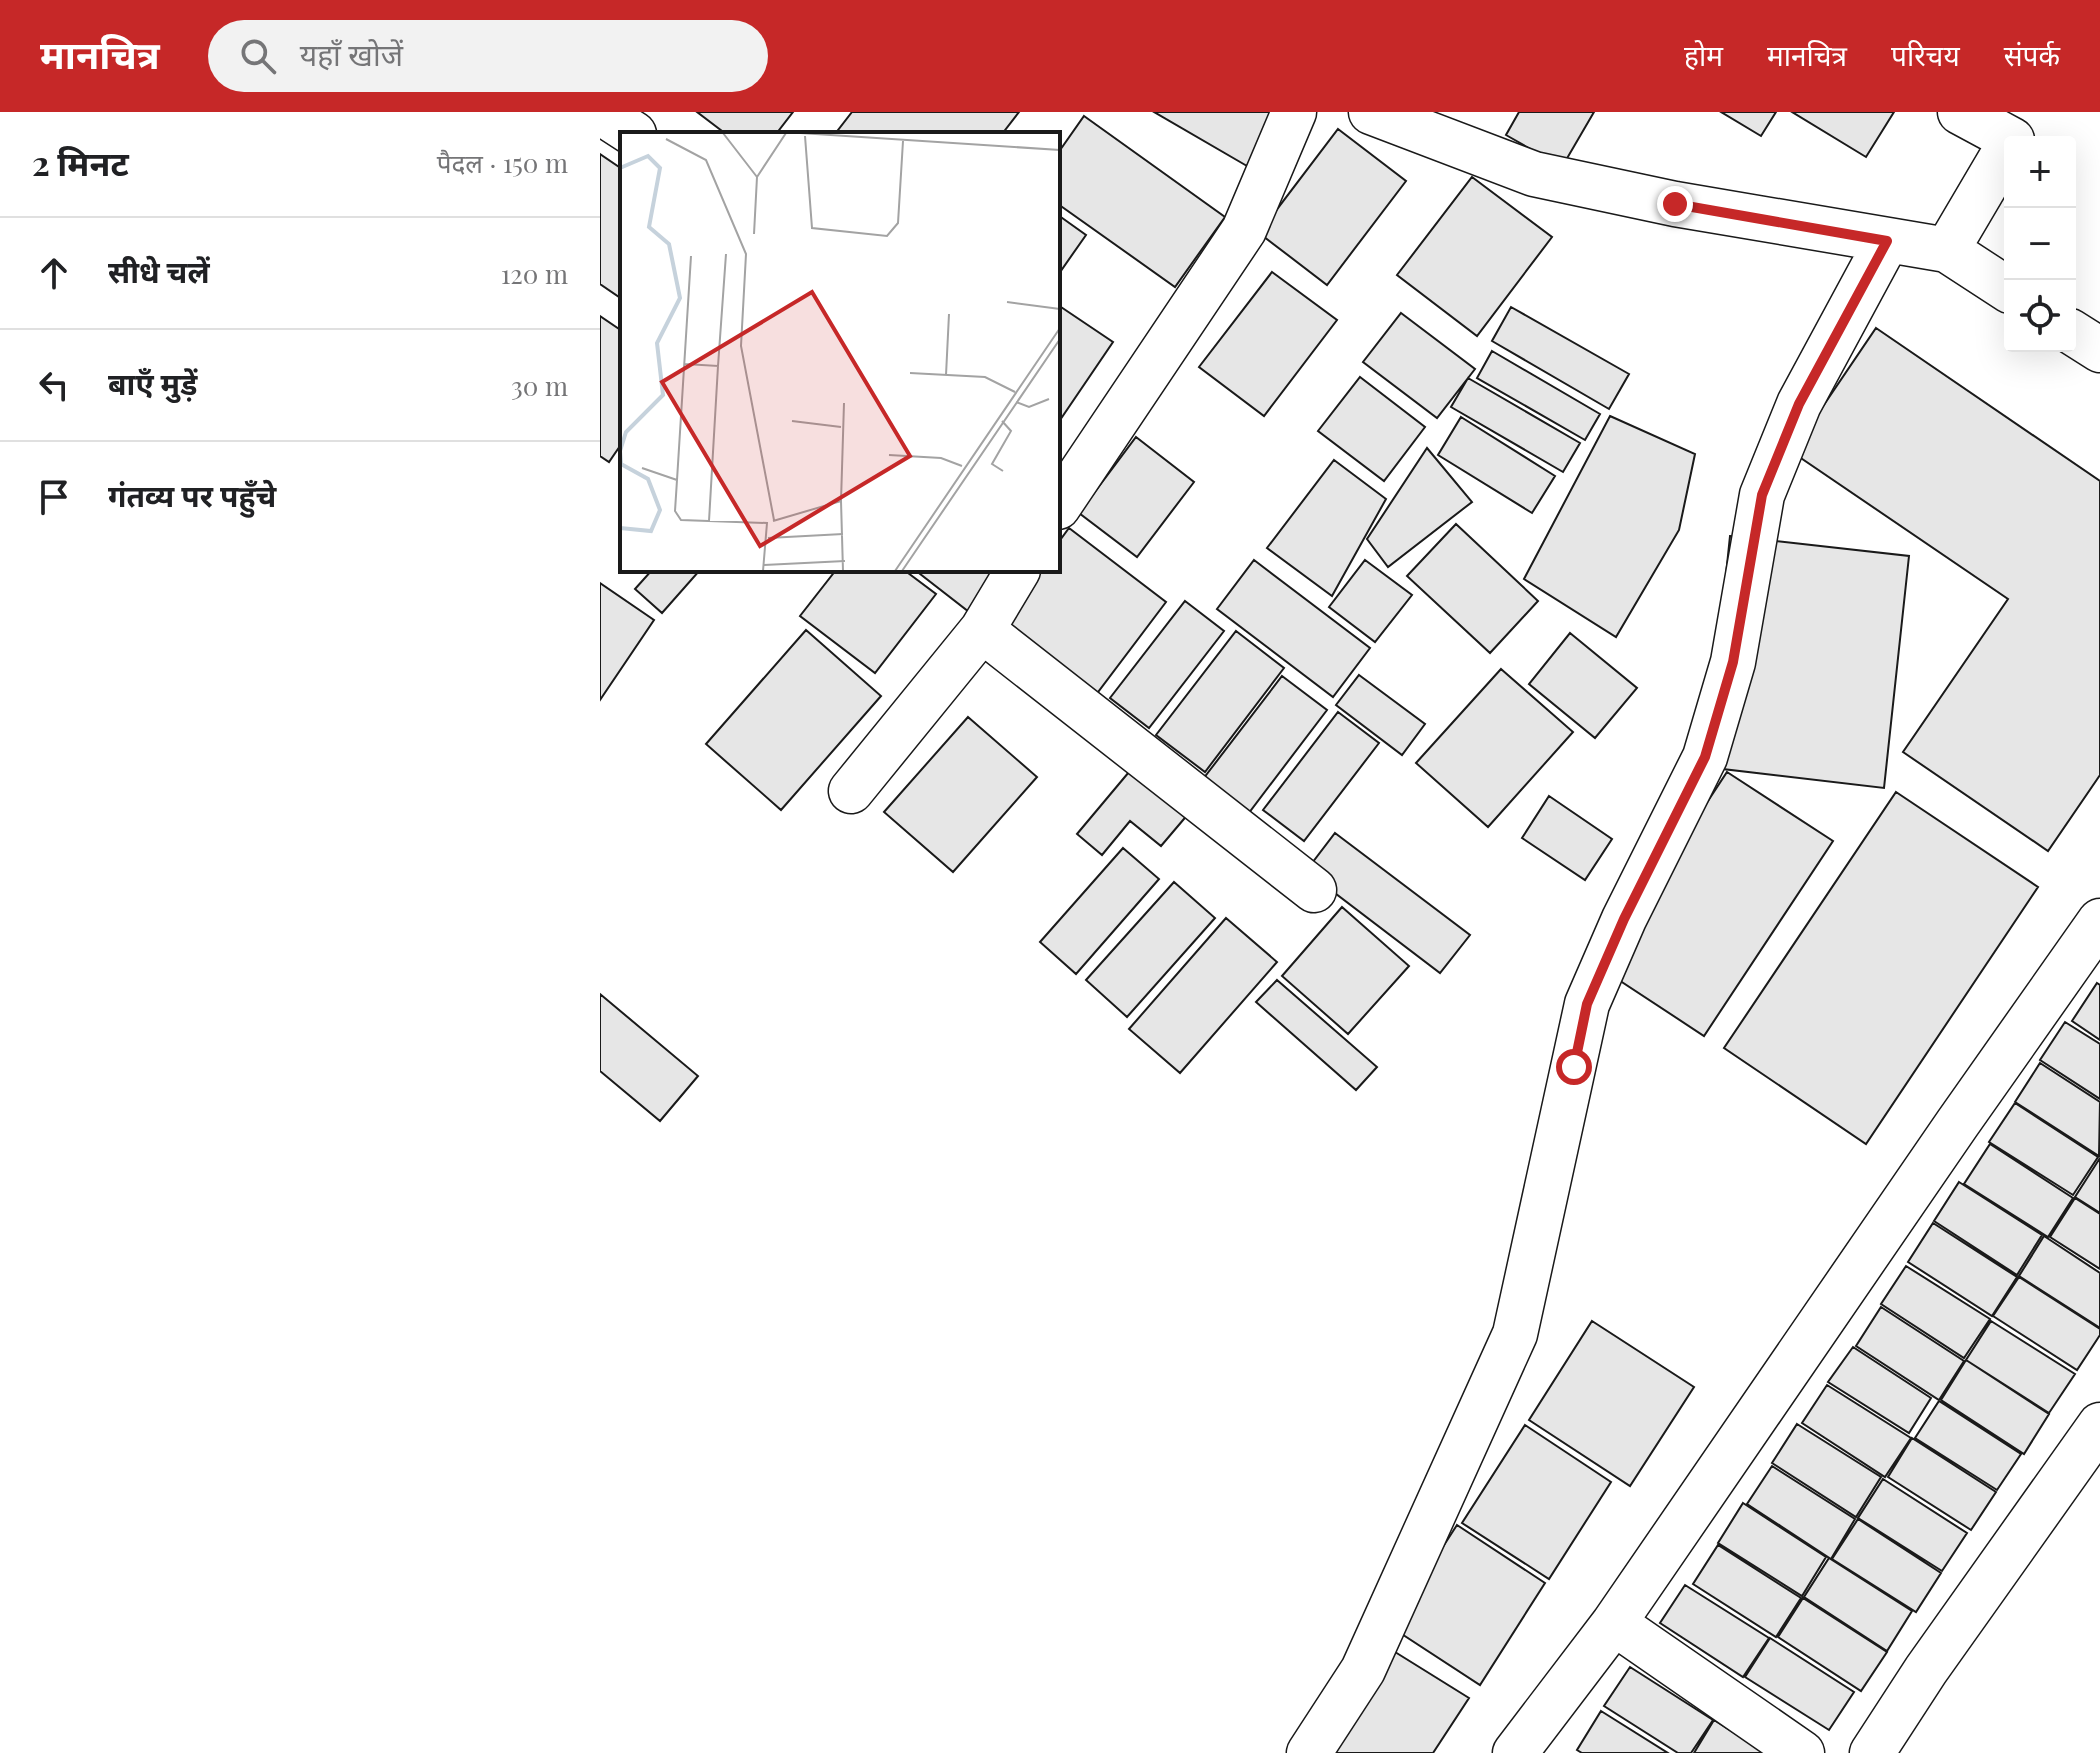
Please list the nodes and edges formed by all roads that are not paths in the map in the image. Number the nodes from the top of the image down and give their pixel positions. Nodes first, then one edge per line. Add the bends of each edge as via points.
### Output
1 (600, 112) edge
2 (1294, 112) edge
3 (1371, 112) edge
4 (1960, 112) edge
5 (631, 132) edge
6 (2017, 134) edge
7 (1887, 241) junction
8 (1947, 250) junction
9 (2004, 287) edge
10 (2076, 335) edge
11 (2100, 350) edge
12 (1060, 504) edge
13 (1017, 572) edge
14 (982, 630) junction
15 (851, 791) dead end
16 (1314, 890) dead end
17 (2100, 921) edge
18 (2100, 1425) edge
19 (1614, 1623) junction
20 (1309, 1753) edge
21 (1515, 1753) edge
22 (1802, 1753) edge
23 (1872, 1753) edge

1 - 5 street
2 - 12 street via 1244,230
3 - 7 street via 1534,174
4 - 6 street
6 - 8 street
7 - 8 street
7 - 20 street via 1799,404 1762,495 1733,662 1705,757 1587,1004 1515,1334 1363,1670
8 - 9 street
10 - 11 street
13 - 14 street
14 - 15 street
14 - 16 street
17 - 19 street
18 - 23 street
19 - 21 street
19 - 22 street

